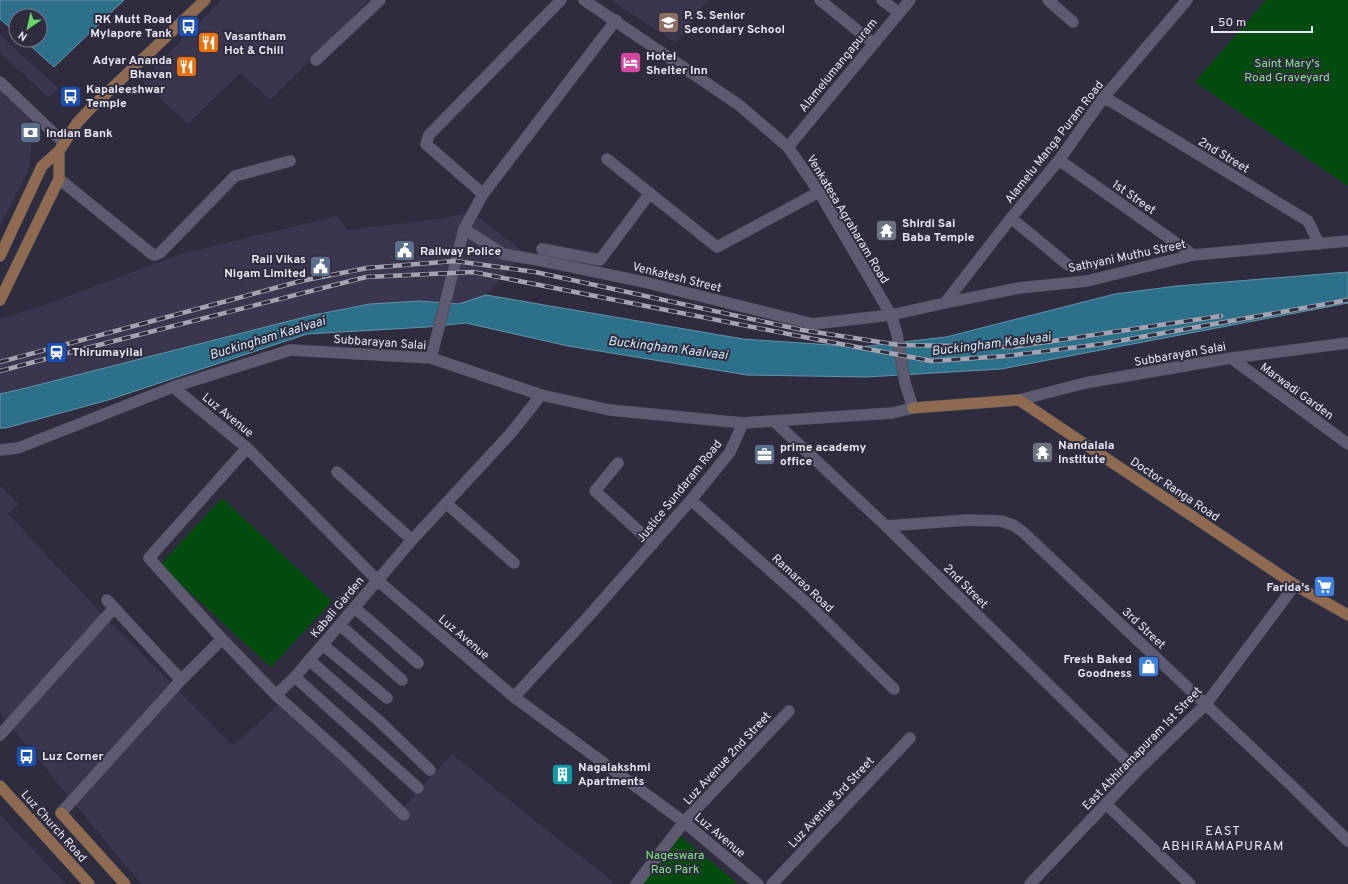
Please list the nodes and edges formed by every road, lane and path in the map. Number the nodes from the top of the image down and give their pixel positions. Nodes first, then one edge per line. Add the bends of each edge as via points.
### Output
1 (205, 0) edge
2 (380, 0) edge
3 (561, 0) edge
4 (584, 0) edge
5 (820, 0) edge
6 (882, 0) edge
7 (910, 0) edge
8 (1048, 0) edge
9 (1187, 0) edge
10 (898, 12) junction
11 (616, 20) junction
12 (1073, 22) dead end
13 (874, 43) junction
14 (316, 60) dead end
15 (0, 82) edge
16 (1104, 97) junction
17 (61, 147) junction
18 (788, 147) junction
19 (607, 159) dead end
20 (1059, 160) junction
21 (290, 161) dead end
22 (59, 179) junction
23 (819, 192) junction
24 (650, 193) junction
25 (484, 194) junction
26 (1011, 218) junction
27 (463, 234) junction
28 (1348, 241) edge
29 (1319, 244) junction
30 (542, 249) dead end
31 (1193, 255) junction
32 (0, 256) edge
33 (1068, 265) dead end
34 (0, 300) edge
35 (945, 303) junction
36 (890, 315) junction
37 (1348, 343) edge
38 (431, 358) junction
39 (1231, 358) junction
40 (173, 387) junction
41 (541, 395) junction
42 (1019, 400) junction
43 (913, 408) junction
44 (774, 421) junction
45 (743, 423) junction
46 (1348, 444) edge
47 (247, 448) junction
48 (0, 450) edge
49 (618, 463) dead end
50 (337, 472) dead end
51 (691, 500) junction
52 (446, 503) junction
53 (886, 526) junction
54 (412, 540) junction
55 (653, 544) junction
56 (514, 563) dead end
57 (376, 580) junction
58 (1295, 584) junction
59 (355, 608) junction
60 (1348, 615) edge
61 (340, 625) junction
62 (222, 639) junction
63 (323, 644) junction
64 (309, 660) junction
65 (418, 663) dead end
66 (295, 677) junction
67 (181, 680) junction
68 (402, 680) dead end
69 (894, 689) dead end
70 (276, 695) junction
71 (514, 697) junction
72 (387, 698) dead end
73 (1206, 704) junction
74 (788, 712) dead end
75 (0, 735) edge
76 (910, 738) dead end
77 (430, 770) dead end
78 (1137, 771) junction
79 (0, 786) edge
80 (418, 788) dead end
81 (1106, 804) junction
82 (61, 813) joint
83 (404, 815) dead end
84 (684, 822) junction
85 (1348, 841) edge
86 (89, 884) edge
87 (125, 884) edge
88 (636, 884) edge
89 (758, 884) edge
90 (772, 884) edge
91 (1030, 884) edge
92 (1190, 884) edge

1 - 17 main road via 92,106
2 - 14 street
3 - 25 street via 426,139 426,144
4 - 11 street, Venkatesa Agraharam Road
5 - 13 street
6 - 10 street
7 - 10 street, Alamelumangapuram
8 - 12 street
9 - 16 street, Alamelu Manga Puram Road
10 - 13 street, Alamelumangapuram
11 - 18 street, Venkatesa Agraharam Road via 739,104
11 - 25 street
13 - 18 street, Alamelumangapuram
15 - 17 street
16 - 20 street, Alamelu Manga Puram Road
16 - 29 street, 2nd Street via 1308,221
17 - 22 main road
17 - 32 main road via 42,166
18 - 23 street, Venkatesa Agraharam Road
19 - 24 street
20 - 26 street, Alamelu Manga Puram Road
20 - 31 street, 1st Street
21 - 22 street via 235,176 160,253 155,254
22 - 34 main road
23 - 24 street via 717,247
23 - 36 street, Venkatesa Agraharam Road
24 - 30 street via 600,260
25 - 27 street
26 - 33 street
26 - 35 street, Alamelu Manga Puram Road
27 - 36 street, Venkatesh Street via 503,254 644,282 813,324
27 - 38 street
28 - 29 street, Sathyani Muthu Street
29 - 31 street, Sathyani Muthu Street
31 - 35 street, Sathyani Muthu Street via 1086,281 1019,288
35 - 36 street, Sathyani Muthu Street
36 - 43 street, Venkatesa Agraharam Road
37 - 39 street, Subbarayan Salai
38 - 40 street, Subbarayan Salai via 290,350
38 - 41 street, Subbarayan Salai
39 - 42 street, Subbarayan Salai via 1085,384
39 - 46 street, Marwadi Garden
40 - 47 street, Luz Avenue
40 - 48 street, Subbarayan Salai via 18,448
41 - 45 street, Subbarayan Salai via 610,410
41 - 52 street, Kabali Garden via 511,434
42 - 43 main road
42 - 58 main road, Doctor Ranga Road
43 - 44 street via 892,413
44 - 45 street
44 - 53 street, 2nd Street
45 - 51 street, Justice Sundaram Road via 730,452
47 - 57 street, Luz Avenue
47 - 62 street via 148,558
49 - 55 street via 595,491
50 - 54 street
51 - 55 street, Justice Sundaram Road
51 - 69 street, Ramarao Road via 809,605
52 - 54 street, Kabali Garden
52 - 56 street
53 - 73 street, 3rd Street via 967,520 1001,520 1013,525
53 - 78 street, 2nd Street
54 - 57 street, Kabali Garden
55 - 71 street, Justice Sundaram Road
57 - 59 street, Kabali Garden
57 - 71 street, Luz Avenue
58 - 60 main road, Doctor Ranga Road
58 - 73 street, East Abhiramapuram 1st Street
59 - 61 street, Kabali Garden
59 - 65 street
61 - 63 street, Kabali Garden
61 - 68 street
62 - 67 street
62 - 70 street
63 - 64 street, Kabali Garden
63 - 72 street
64 - 66 street, Kabali Garden
64 - 77 street via 378,720
66 - 70 street, Kabali Garden
66 - 80 street
67 - 75 street via 111,604
67 - 82 street
70 - 83 street
71 - 84 street, Luz Avenue
73 - 78 street, East Abhiramapuram 1st Street
73 - 85 street, 3rd Street
74 - 84 street, Luz Avenue 2nd Street
76 - 90 street, Luz Avenue 3rd Street
78 - 81 street, East Abhiramapuram 1st Street
79 - 86 main road, Luz Church Road
81 - 91 street, East Abhiramapuram 1st Street
81 - 92 street
82 - 87 main road, Luz Church Road
84 - 88 street, Luz Avenue 2nd Street
84 - 89 street, Luz Avenue

